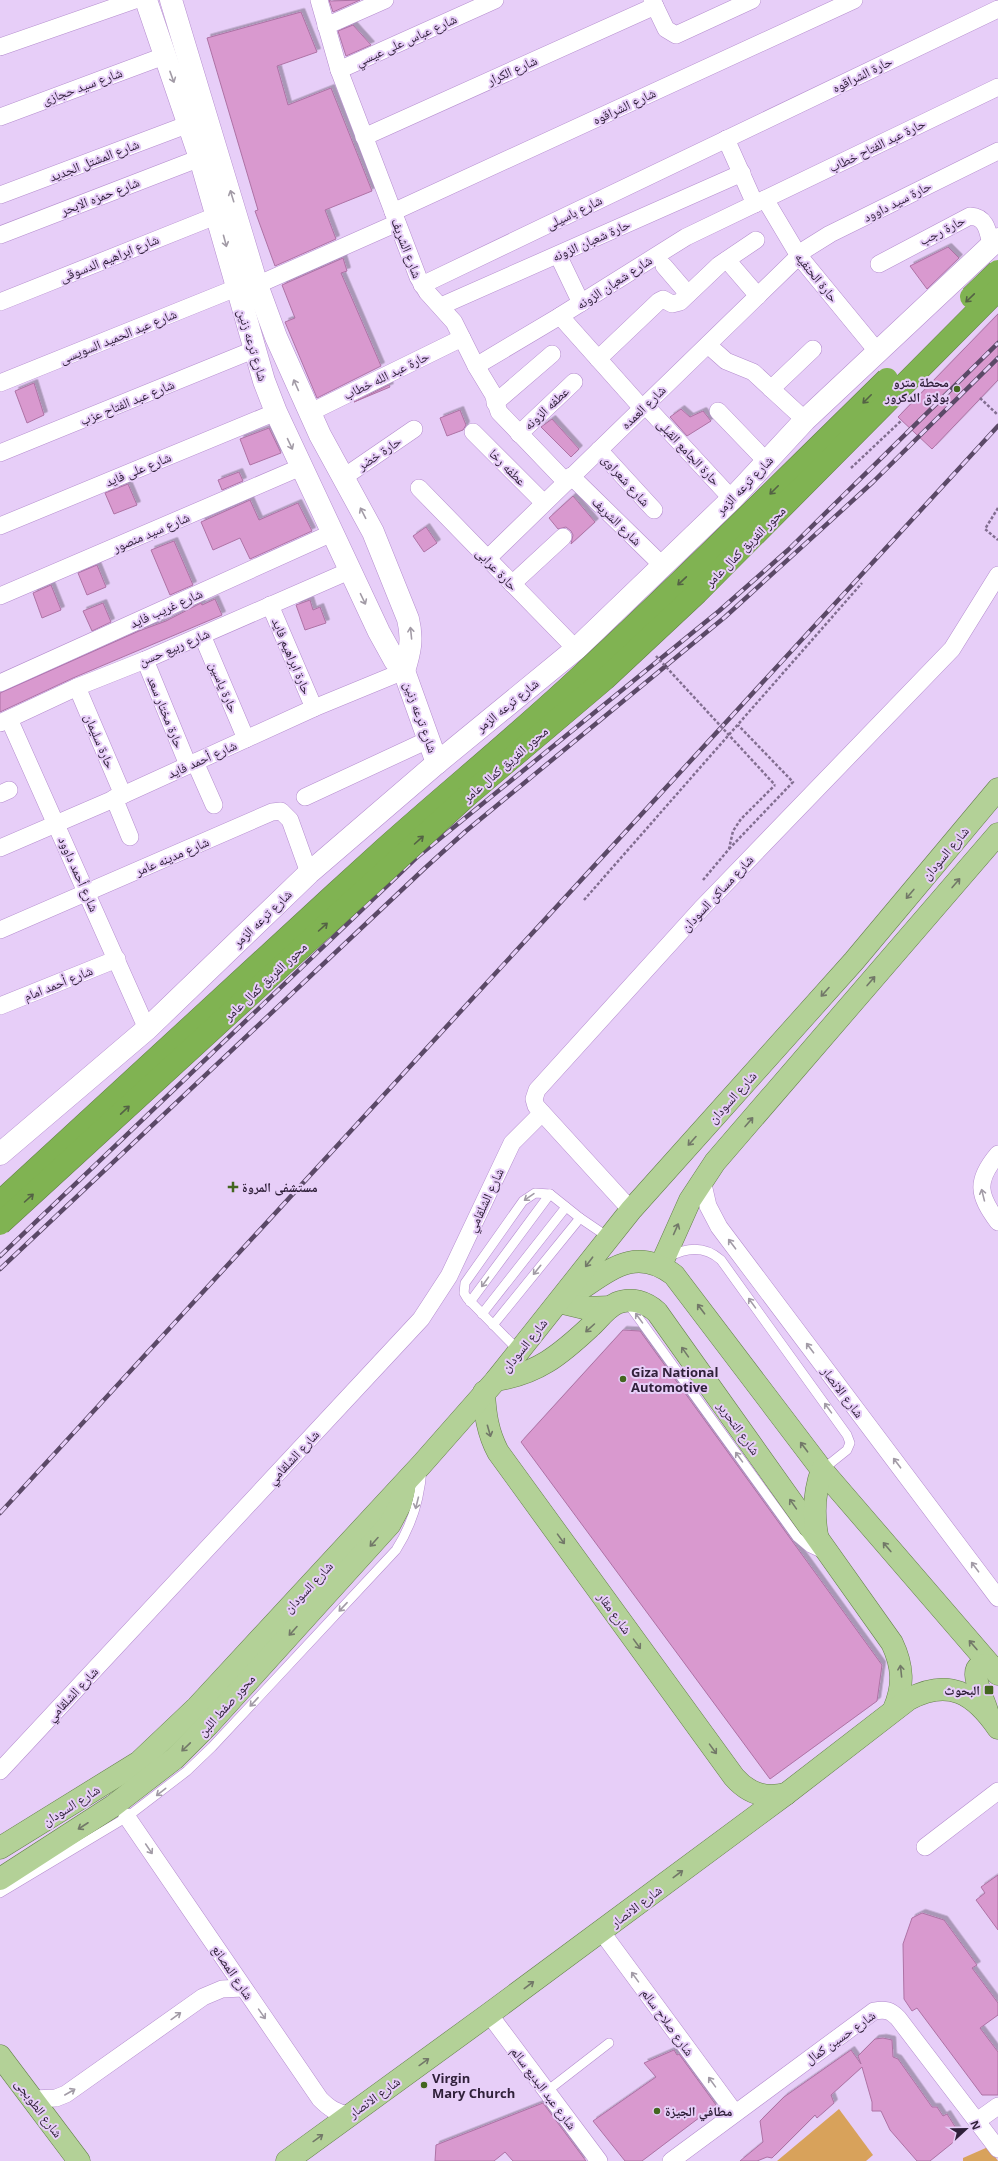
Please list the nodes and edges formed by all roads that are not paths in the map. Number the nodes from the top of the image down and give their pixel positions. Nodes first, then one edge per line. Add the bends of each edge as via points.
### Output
1 (135, 0) edge
2 (146, 0) edge
3 (171, 0) edge
4 (319, 0) edge
5 (386, 0) edge
6 (495, 0) edge
7 (752, 0) edge
8 (854, 0) edge
9 (654, 3) edge
10 (998, 9) edge
11 (326, 26) junction
12 (0, 47) edge
13 (164, 56) junction
14 (339, 70) junction
15 (998, 87) edge
16 (0, 117) edge
17 (189, 124) junction
18 (364, 137) junction
19 (726, 139) junction
20 (998, 150) edge
21 (200, 158) junction
22 (742, 173) junction
23 (0, 195) edge
24 (760, 201) junction
25 (218, 215) junction
26 (395, 217) junction
27 (0, 235) edge
28 (756, 240) dead end
29 (995, 242) edge
30 (558, 255) junction
31 (799, 256) junction
32 (727, 260) junction
33 (879, 264) dead end
34 (664, 266) dead end
35 (998, 271) edge
36 (257, 285) junction
37 (422, 285) junction
38 (236, 288) junction
39 (998, 290) edge
40 (688, 294) junction
41 (758, 296) junction
42 (0, 302) edge
43 (581, 303) junction
44 (441, 306) junction
45 (560, 316) junction
46 (462, 338) junction
47 (708, 345) junction
48 (813, 349) dead end
49 (253, 350) junction
50 (877, 351) junction
51 (552, 354) dead end
52 (598, 359) junction
53 (476, 366) junction
54 (574, 382) dead end
55 (0, 383) edge
56 (771, 389) junction
57 (495, 403) junction
58 (643, 407) junction
59 (718, 411) dead end
60 (276, 412) junction
61 (309, 413) junction
62 (805, 420) junction
63 (414, 429) dead end
64 (473, 432) dead end
65 (519, 434) junction
66 (599, 450) junction
67 (0, 453) edge
68 (767, 462) junction
69 (301, 467) junction
70 (344, 477) junction
71 (568, 479) junction
72 (419, 488) dead end
73 (732, 499) junction
74 (544, 503) junction
75 (654, 510) dead end
76 (0, 526) edge
77 (332, 533) junction
78 (563, 537) dead end
79 (487, 558) junction
80 (663, 566) junction
81 (349, 571) junction
82 (998, 575) edge
83 (512, 584) junction
84 (0, 596) edge
85 (270, 605) junction
86 (202, 635) junction
87 (576, 649) junction
88 (145, 660) junction
89 (404, 671) junction
90 (0, 683) edge
91 (77, 687) junction
92 (314, 708) junction
93 (5, 721) edge
94 (246, 738) junction
95 (430, 740) junction
96 (437, 762) junction
97 (191, 763) junction
98 (998, 789) edge
99 (119, 797) junction
100 (305, 798) dead end
101 (214, 805) dead end
102 (56, 823) junction
103 (998, 834) edge
104 (130, 837) dead end
105 (0, 848) edge
106 (309, 873) junction
107 (87, 892) junction
108 (0, 930) edge
109 (117, 959) junction
110 (0, 1006) edge
111 (147, 1029) junction
112 (542, 1113) junction
113 (0, 1154) edge
114 (993, 1159) edge
115 (702, 1180) junction
116 (550, 1194) junction
117 (0, 1202) edge
118 (566, 1207) junction
119 (631, 1210) junction
120 (580, 1218) junction
121 (998, 1222) edge
122 (0, 1224) edge
123 (608, 1237) junction
124 (661, 1265) junction
125 (470, 1302) junction
126 (559, 1302) junction
127 (618, 1304) junction
128 (482, 1314) junction
129 (493, 1325) junction
130 (519, 1351) junction
131 (490, 1386) junction
132 (422, 1464) junction
133 (822, 1470) junction
134 (404, 1484) junction
135 (824, 1547) junction
136 (998, 1598) edge
137 (995, 1671) edge
138 (894, 1709) junction
139 (993, 1721) edge
140 (0, 1771) edge
141 (998, 1791) edge
142 (786, 1794) junction
143 (127, 1817) junction
144 (925, 1847) dead end
145 (0, 1848) edge
146 (0, 1879) edge
147 (0, 1893) edge
148 (601, 1931) junction
149 (243, 1988) junction
150 (489, 2014) junction
151 (609, 2042) dead end
152 (0, 2056) edge
153 (547, 2091) junction
154 (33, 2099) junction
155 (998, 2106) edge
156 (735, 2113) junction
157 (349, 2116) junction
158 (977, 2121) junction
159 (998, 2149) edge
160 (79, 2161) edge
161 (287, 2161) edge
162 (599, 2161) edge
163 (671, 2161) edge

1 - 12 street
2 - 13 street, شارع ترعه زنين
36 -> 3 street, شارع ترعه زنين
4 - 11 street, شارع الشريف
5 - 11 street
6 - 14 street, شارع عباس على عيسي
7 - 9 street via 676,35 666,29
8 - 26 street, شارع الشراقوه
9 - 18 street, شارع الكرار
10 - 19 street, حارة الشراقوه
11 - 14 street, شارع الشريف
13 - 16 street, شارع سيد حجازى
13 -> 17 street, شارع ترعه زنين
14 - 18 street, شارع الشريف
15 - 24 street, حارة عبد الفتاح خطاب
17 - 21 street, شارع ترعه زنين
17 - 23 street, شارع المشتل الجديد
18 - 26 street, شارع الشريف
19 - 22 street, حارة الحنفيه
19 - 37 street, شارع باسيلى
20 - 31 street, حارة سيد داوود via 823,238
21 - 25 street, شارع ترعه زنين
21 - 27 street, شارع حمزه الابحر
22 - 24 street, حارة الحنفيه
22 - 30 street, حارة شعبان الزونه
24 - 31 street, حارة الحنفيه
24 - 43 street, شارع شعبان الزونه via 670,246
25 -> 38 street, شارع ترعه زنين
25 - 42 street, شارع ابراهيم الدسوقى
26 - 36 street, شارع الشراقوه
26 - 37 street, شارع الشريف
28 - 32 street
29 - 33 street, حارة رجب via 982,219 970,216
29 - 50 street, شارع ترعه الزمر
30 - 43 street
30 - 44 street, حارة شعبان الزونه
31 - 41 street, شارع العمده
31 - 50 street, حارة الحنفيه
32 - 40 street
32 - 41 street
34 - 40 street
35 -> 117 highway, محور الفريق كمال عامر, bridge via 720,544 581,676 538,716 456,784
61 -> 36 street, شارع ترعه زنين
37 - 44 street, شارع الشريف
38 - 49 street, شارع ترعه زنين
38 - 55 street, شارع عبد الحميد السويسى
122 -> 39 highway, محور الفريق كمال عامر, bridge via 462,801 611,674 697,593
40 - 52 street via 678,303 672,304 666,299 659,301
41 - 47 street, شارع العمده
43 - 45 street, شارع شعبان الزونه
44 - 46 street, شارع الشريف via 454,322
45 - 52 street, حارة الجامع القبلى
45 - 53 street, شارع شعبان الزونه
46 - 53 street, شارع الشريف
46 - 61 street, حارة عبد الله خطاب
47 - 56 street via 726,361 753,372
47 - 58 street, شارع العمده
48 - 56 street
49 - 60 street, شارع ترعه زنين
49 - 67 street, شارع عبد الفتاح عزب
50 - 62 street, شارع ترعه الزمر
51 - 57 street
52 - 58 street, حارة الجامع القبلى
53 - 57 street, شارع الشريف via 493,394
54 - 65 street, عطفه الزونه
56 - 62 street
57 - 65 street, شارع الشريف via 499,412
58 - 66 street, شارع العمده
58 - 73 street, حارة الجامع القبلى
59 - 68 street
60 -> 69 street, شارع ترعه زنين
60 - 76 street, شارع على فايد
61 - 70 street, شارع ترعه زنين
62 - 68 street, شارع ترعه الزمر
63 - 70 street, حارة خضر
64 - 74 street, عطفه رخا
65 - 71 street, شارع الشريف
66 - 71 street, شارع العمده
66 - 75 street, شارع شعراوى
68 - 73 street, شارع ترعه الزمر
69 - 77 street, شارع ترعه زنين
69 - 84 street, شارع سيد منصور
89 -> 70 street, شارع ترعه زنين via 411,649 412,634 408,620 373,532
71 - 74 street, شارع العمده
71 - 80 street, شارع الشريف
72 - 79 street, حارة عرابى
73 - 80 street, شارع ترعه الزمر
74 - 79 street, شارع العمده
77 - 81 street, شارع ترعه زنين
77 - 90 street, شارع غريب فايد
78 - 83 street
79 - 83 street, حارة عرابى
80 - 87 street, شارع ترعه الزمر
81 - 85 street, شارع ربيع حسن
81 -> 89 street, شارع ترعه زنين via 387,648
82 - 112 street, شارع مساكن السودان via 952,649 701,909 537,1090 534,1099
83 - 87 street, حارة عرابى
85 - 86 street, شارع ربيع حسن
85 - 92 street, حارة ابراهيم فايد
86 - 88 street, شارع ربيع حسن
86 - 94 street, حارة ياسين
87 - 96 street, شارع ترعه الزمر
88 - 91 street, شارع ربيع حسن
88 - 97 street, حارة مختار سعد
89 - 92 street, شارع أحمد فايد
89 - 95 street, شارع ترعه زنين
91 - 93 street, شارع ربيع حسن
91 - 99 street, حارة سليمان
92 - 94 street, شارع أحمد فايد
93 - 102 street, شارع أحمد داوود
94 - 97 street, شارع أحمد فايد
95 - 96 street, شارع ترعه زنين
95 - 100 street
96 - 106 street, شارع ترعه الزمر
97 - 99 street, شارع أحمد فايد
97 - 101 street, حارة مختار سعد
98 -> 119 main road, شارع السودان via 854,961
99 - 102 street, شارع أحمد فايد
99 - 104 street, حارة سليمان
102 - 105 street, شارع أحمد فايد
102 - 107 street, شارع أحمد داوود
115 -> 103 main road
106 - 107 street, شارع مدينه عامر via 290,820 280,811 265,815
106 - 111 street, شارع ترعه الزمر
107 - 108 street, شارع مدينه عامر
107 - 109 street, شارع أحمد داوود
109 - 110 street, شارع أحمد امام
109 - 111 street, شارع أحمد داوود
111 - 113 street, شارع ترعه الزمر
112 - 119 street, شارع مساكن السودان
112 - 140 street, شارع الشلقامي via 512,1143 449,1276 421,1319
121 -> 114 street via 983,1198 981,1186 983,1175
124 -> 115 main road via 679,1221
136 -> 115 street, شارع الانصار via 719,1227 708,1206
116 - 118 lane
116 -> 125 lane
116 -> 125 lane via 535,1193 522,1202 465,1283 464,1293
118 - 120 lane
118 - 128 lane
119 - 123 main road, شارع السودان
120 - 123 lane
120 -> 129 lane
123 -> 126 main road, شارع السودان
124 - 126 main road via 647,1260 619,1265
133 -> 124 main road via 674,1274
133 -> 124 lane via 847,1450 849,1438 721,1260 712,1252 692,1249 676,1254
125 - 128 lane
126 - 127 main road, شارع التحرير via 584,1308
126 - 130 main road, شارع السودان
127 -> 131 main road via 547,1363 531,1372
135 -> 127 main road, شارع التحرير via 762,1474 704,1393 657,1312 643,1302
128 - 129 lane
129 - 130 lane
130 - 131 main road, شارع السودان
131 - 132 main road, شارع السودان
131 -> 142 main road, شارع مقار via 486,1422 498,1452 734,1777 748,1790 757,1794
132 - 134 main road, شارع السودان
132 -> 143 lane via 418,1503 412,1521 396,1550 212,1747 161,1793
133 - 135 main road via 815,1492 814,1508
137 -> 133 main road
134 - 145 main road, شارع السودان via 202,1702 159,1744 121,1774
134 -> 146 main road, محور صفط اللبن via 400,1505 390,1524 190,1744 151,1778 113,1806
138 -> 135 main road, شارع التحرير via 900,1693 901,1676 897,1654 892,1643
137 - 139 main road via 986,1665 979,1668 975,1674 975,1681
138 - 139 main road, شارع الانصار via 922,1692 944,1689 965,1694 978,1702
138 - 142 main road, شارع الانصار
141 - 144 street
148 -> 142 main road, شارع الانصار
143 - 147 lane
143 -> 149 street, شارع المصانع
150 -> 148 main road, شارع الانصار
156 -> 148 street, شارع صلاح سالم
154 -> 149 street via 56,2098 66,2094 203,1997 222,1989
149 -> 157 street, شارع المصانع via 320,2099 338,2113
150 - 153 street, شارع عبد البديع سالم
157 -> 150 main road, شارع الانصار
151 - 153 lane
152 - 154 main road, شارع الطوبجى
153 - 162 street, شارع عبد البديع سالم
154 - 160 main road, شارع الطوبجى
155 - 158 street
156 - 158 street, شارع حسين كمال via 874,2011 883,2009 898,2018
156 - 163 street, شارع حسين كمال
161 -> 157 main road, شارع الانصار
158 - 159 street, شارع حسين كمال

